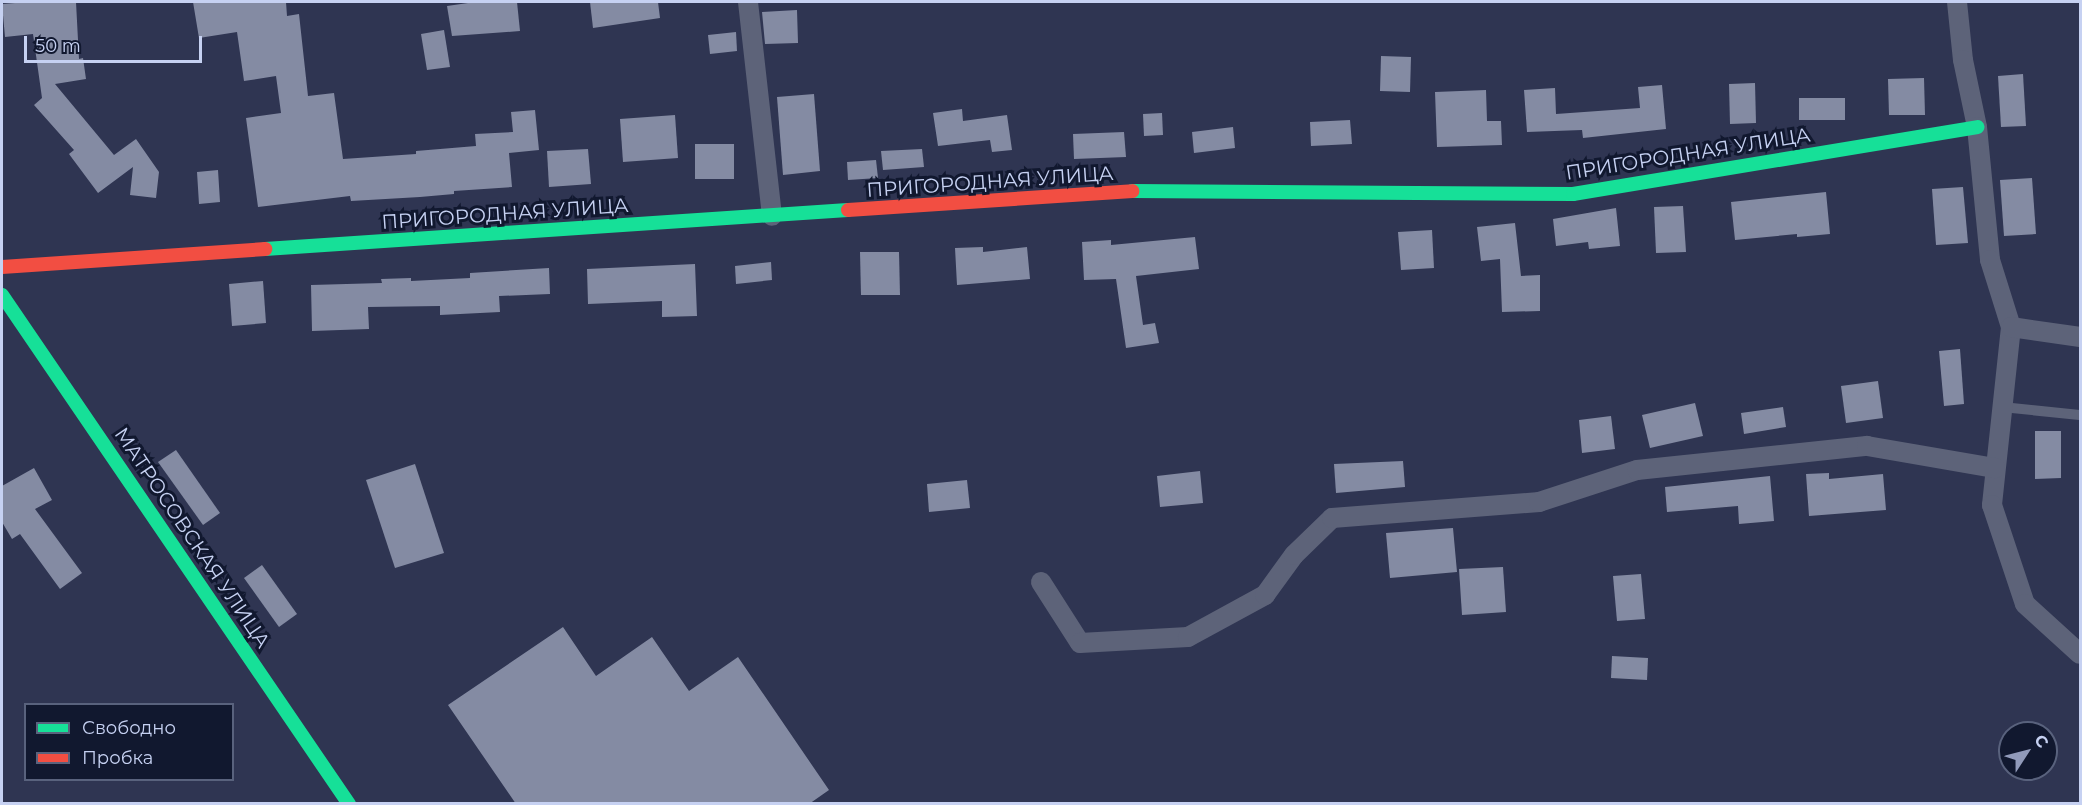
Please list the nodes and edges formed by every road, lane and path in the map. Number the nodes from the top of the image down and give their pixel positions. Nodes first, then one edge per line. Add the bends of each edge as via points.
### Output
1 (748, 2) edge
2 (1957, 2) edge
3 (1977, 127) junction
4 (772, 216) junction
5 (2, 267) edge
6 (2, 295) edge
7 (2011, 327) junction
8 (2080, 337) edge
9 (2002, 407) junction
10 (2080, 415) edge
11 (1995, 468) junction
12 (1041, 582) dead end
13 (2080, 654) edge
14 (350, 804) edge

1 - 4 street
2 - 3 street
3 - 4 main road, ПРИГОРОДНАЯ УЛИЦА via 1573,194 1138,191
3 - 7 street via 1990,260
4 - 5 main road, ПРИГОРОДНАЯ УЛИЦА
6 - 14 main road, МАТРОСОВСКАЯ УЛИЦА
7 - 8 street
7 - 9 street
9 - 10 lane
9 - 11 street
11 - 12 street via 1867,447 1637,470 1539,502 1332,518 1294,555 1264,595 1188,637 1080,643
11 - 13 street via 1992,506 2025,604

